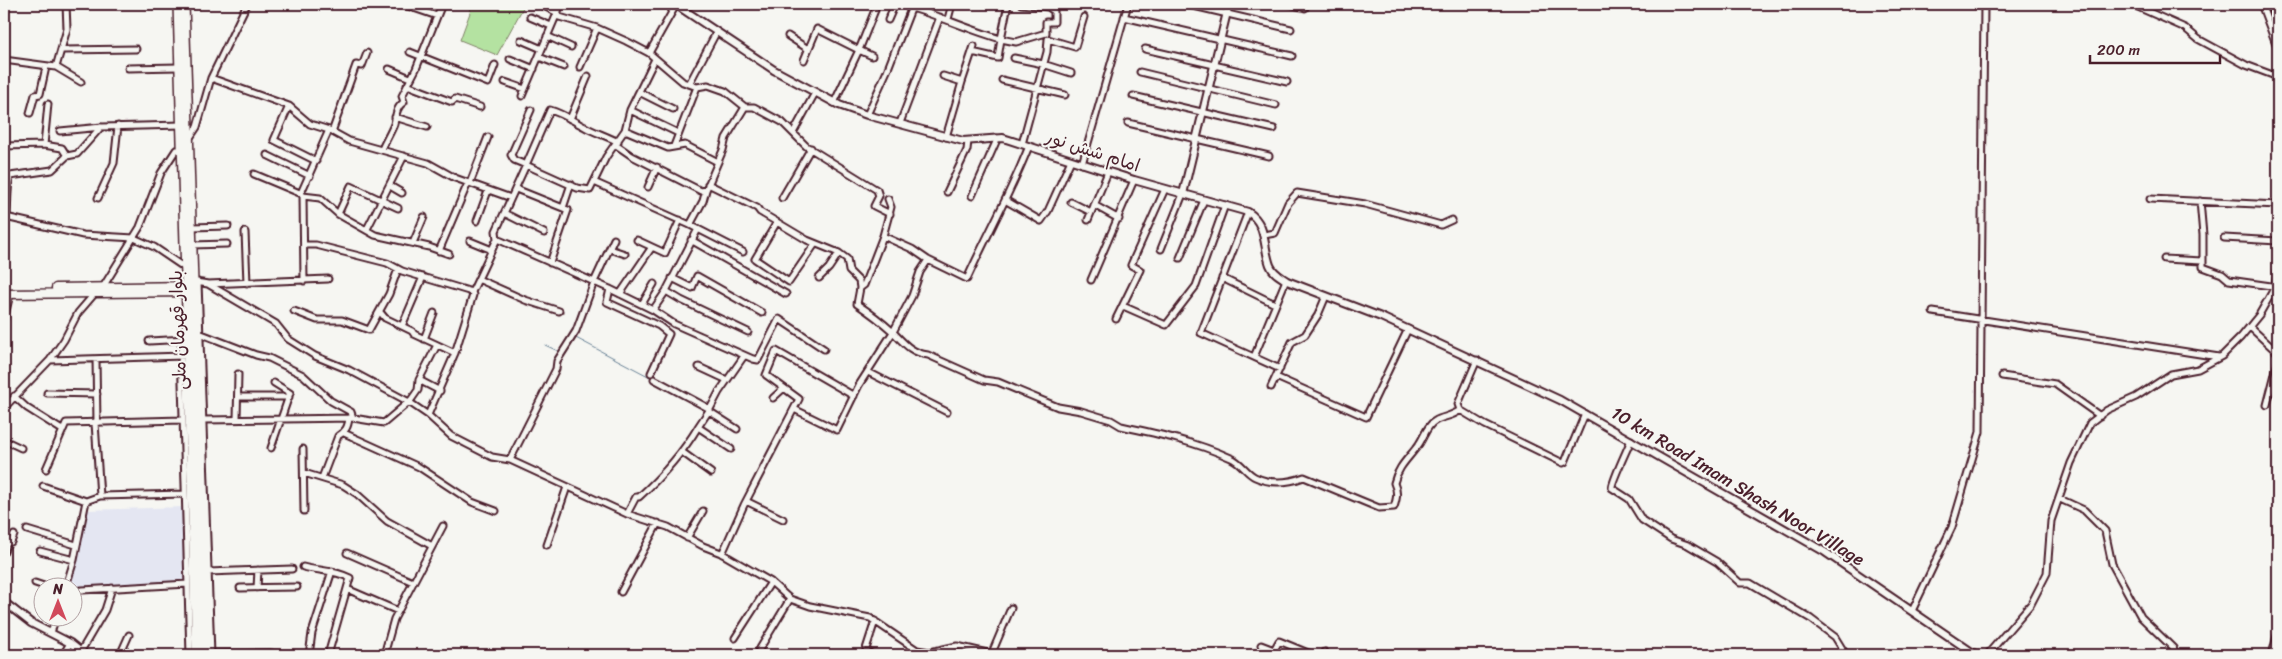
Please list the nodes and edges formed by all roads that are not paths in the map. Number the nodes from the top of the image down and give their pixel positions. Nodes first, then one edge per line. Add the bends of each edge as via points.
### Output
1 (66, 4) edge
2 (178, 4) edge
3 (184, 4) edge
4 (248, 4) edge
5 (402, 4) edge
6 (442, 4) edge
7 (539, 4) edge
8 (562, 4) edge
9 (676, 4) edge
10 (897, 4) edge
11 (952, 4) edge
12 (1008, 4) edge
13 (1021, 4) edge
14 (1128, 4) edge
15 (1185, 4) edge
16 (1229, 4) edge
17 (1289, 4) edge
18 (1984, 4) edge
19 (2131, 4) edge
20 (2261, 4) edge
21 (2270, 4) edge
22 (1031, 5) edge
23 (913, 6) edge
24 (1305, 8) dead end
25 (874, 10) dead end
26 (1227, 14) junction
27 (557, 15) junction
28 (437, 16) junction
29 (530, 17) dead end
30 (940, 17) junction
31 (1084, 17) dead end
32 (1124, 17) junction
33 (948, 19) junction
34 (888, 20) dead end
35 (2278, 24) edge
36 (551, 26) junction
37 (597, 28) junction
38 (1291, 29) dead end
39 (716, 32) junction
40 (547, 36) junction
41 (788, 36) dead end
42 (1001, 39) junction
43 (521, 40) dead end
44 (1220, 40) junction
45 (572, 47) dead end
46 (136, 48) dead end
47 (542, 49) junction
48 (808, 49) junction
49 (1145, 49) dead end
50 (2278, 49) edge
51 (62, 50) junction
52 (859, 50) junction
53 (410, 52) dead end
54 (367, 53) dead end
55 (649, 54) junction
56 (421, 56) junction
57 (872, 56) dead end
58 (1292, 56) dead end
59 (539, 57) junction
60 (1014, 58) dead end
61 (510, 59) dead end
62 (655, 59) junction
63 (804, 60) dead end
64 (5, 61) edge
65 (1043, 64) junction
66 (495, 65) dead end
67 (1214, 66) junction
68 (46, 67) junction
69 (56, 67) junction
70 (179, 67) junction
71 (564, 67) dead end
72 (580, 67) dead end
73 (4, 68) edge
74 (128, 68) dead end
75 (389, 69) dead end
76 (534, 69) junction
77 (1071, 72) dead end
78 (1140, 72) dead end
79 (588, 76) dead end
80 (943, 76) dead end
81 (2278, 77) edge
82 (212, 78) junction
83 (410, 78) junction
84 (1002, 80) dead end
85 (81, 82) dead end
86 (505, 82) dead end
87 (962, 82) junction
88 (1287, 82) dead end
89 (689, 84) junction
90 (407, 85) junction
91 (697, 87) junction
92 (1037, 88) junction
93 (525, 89) junction
94 (1209, 89) junction
95 (639, 92) junction
96 (815, 93) junction
97 (1065, 95) dead end
98 (522, 96) dead end
99 (1134, 96) dead end
100 (834, 103) junction
101 (48, 104) dead end
102 (1276, 105) dead end
103 (289, 106) junction
104 (480, 107) dead end
105 (745, 107) junction
106 (673, 109) dead end
107 (531, 110) dead end
108 (630, 110) junction
109 (30, 113) dead end
110 (1204, 113) junction
111 (866, 115) junction
112 (395, 117) junction
113 (570, 119) junction
114 (900, 123) junction
115 (1128, 123) dead end
116 (185, 125) junction
117 (102, 126) junction
118 (118, 126) junction
119 (427, 127) dead end
120 (1274, 129) dead end
121 (625, 130) junction
122 (60, 131) dead end
123 (330, 131) junction
124 (793, 132) junction
125 (678, 133) junction
126 (488, 137) dead end
127 (946, 137) junction
128 (996, 138) junction
129 (188, 139) junction
130 (1198, 139) junction
131 (968, 141) junction
132 (617, 144) junction
133 (44, 145) junction
134 (1025, 145) junction
135 (4, 146) edge
136 (674, 146) junction
137 (811, 148) junction
138 (382, 149) junction
139 (182, 150) junction
140 (267, 155) dead end
141 (67, 156) junction
142 (404, 156) junction
143 (1269, 156) dead end
144 (1071, 160) junction
145 (316, 161) junction
146 (718, 162) junction
147 (1082, 164) junction
148 (526, 165) junction
149 (657, 167) junction
150 (1108, 172) junction
151 (254, 174) dead end
152 (310, 176) junction
153 (1134, 180) junction
154 (594, 182) junction
155 (469, 183) junction
156 (572, 184) junction
157 (390, 186) junction
158 (648, 187) dead end
159 (707, 187) junction
160 (516, 189) junction
161 (1165, 189) junction
162 (488, 191) junction
163 (947, 192) dead end
164 (402, 193) dead end
165 (1183, 194) junction
166 (302, 195) junction
167 (972, 196) dead end
168 (6, 197) edge
169 (98, 198) dead end
170 (511, 198) junction
171 (782, 198) dead end
172 (888, 199) dead end
173 (2150, 199) dead end
174 (382, 200) junction
175 (1005, 200) junction
176 (1204, 200) junction
177 (2200, 201) junction
178 (1071, 202) dead end
179 (1094, 205) junction
180 (1225, 205) junction
181 (2278, 206) edge
182 (398, 208) dead end
183 (563, 208) junction
184 (1091, 212) junction
185 (1248, 212) junction
186 (504, 213) junction
187 (338, 214) junction
188 (890, 214) junction
189 (6, 216) edge
190 (424, 217) dead end
191 (1118, 219) junction
192 (680, 220) junction
193 (1088, 220) dead end
194 (1452, 220) dead end
195 (477, 221) dead end
196 (778, 222) junction
197 (690, 224) junction
198 (228, 226) dead end
199 (191, 227) junction
200 (367, 229) junction
201 (698, 229) junction
202 (246, 232) dead end
203 (544, 233) dead end
204 (1264, 235) junction
205 (883, 236) junction
206 (134, 238) junction
207 (2224, 238) dead end
208 (497, 239) junction
209 (614, 239) dead end
210 (637, 240) dead end
211 (691, 240) junction
212 (470, 241) dead end
213 (2278, 241) edge
214 (413, 243) junction
215 (227, 244) dead end
216 (816, 244) junction
217 (192, 245) junction
218 (304, 245) junction
219 (652, 247) junction
220 (610, 249) junction
221 (1161, 249) dead end
222 (492, 250) junction
223 (439, 251) junction
224 (743, 252) dead end
225 (839, 253) junction
226 (449, 254) dead end
227 (625, 254) dead end
228 (1180, 258) dead end
229 (2164, 258) dead end
230 (928, 260) junction
231 (2202, 261) junction
232 (550, 263) junction
233 (2278, 265) edge
234 (185, 268) junction
235 (398, 269) junction
236 (423, 277) junction
237 (672, 278) junction
238 (819, 278) dead end
239 (1222, 278) junction
240 (328, 279) dead end
241 (478, 279) junction
242 (1091, 280) dead end
243 (1286, 280) junction
244 (304, 281) junction
245 (594, 282) junction
246 (247, 283) junction
247 (208, 284) junction
248 (654, 284) dead end
249 (191, 287) junction
250 (2277, 287) edge
251 (860, 288) junction
252 (98, 289) junction
253 (610, 289) junction
254 (666, 291) junction
255 (472, 292) junction
256 (6, 293) edge
257 (620, 294) junction
258 (786, 294) dead end
259 (1326, 296) junction
260 (642, 304) junction
261 (1275, 304) junction
262 (1123, 306) junction
263 (653, 310) junction
264 (294, 311) dead end
265 (559, 311) dead end
266 (380, 312) junction
267 (1934, 312) dead end
268 (434, 313) dead end
269 (762, 313) dead end
270 (1116, 319) dead end
271 (4, 320) edge
272 (1981, 320) junction
273 (402, 326) junction
274 (2250, 327) junction
275 (1408, 330) junction
276 (748, 332) dead end
277 (893, 332) junction
278 (197, 333) junction
279 (187, 339) junction
280 (424, 339) junction
281 (149, 341) dead end
282 (437, 345) junction
283 (824, 349) dead end
284 (455, 353) junction
285 (2278, 353) edge
286 (188, 356) junction
287 (744, 356) junction
288 (1254, 357) junction
289 (2219, 357) junction
290 (96, 359) junction
291 (50, 360) junction
292 (1475, 360) junction
293 (2278, 362) edge
294 (698, 366) dead end
295 (1280, 369) junction
296 (868, 372) junction
297 (238, 374) dead end
298 (2002, 376) dead end
299 (1276, 377) junction
300 (419, 380) junction
301 (727, 380) junction
302 (274, 383) dead end
303 (1271, 387) dead end
304 (784, 388) junction
305 (440, 391) junction
306 (47, 393) dead end
307 (97, 394) junction
308 (14, 396) junction
309 (854, 396) junction
310 (238, 397) junction
311 (289, 397) junction
312 (773, 398) dead end
313 (409, 402) junction
314 (2267, 404) dead end
315 (4, 408) edge
316 (794, 409) junction
317 (709, 410) junction
318 (1460, 410) junction
319 (947, 412) dead end
320 (1585, 414) junction
321 (428, 416) junction
322 (2100, 416) junction
323 (351, 418) junction
324 (237, 419) junction
325 (282, 419) junction
326 (183, 420) junction
327 (203, 420) junction
328 (96, 423) junction
329 (698, 427) junction
330 (737, 429) dead end
331 (62, 430) junction
332 (344, 433) junction
333 (4, 440) edge
334 (1631, 440) junction
335 (21, 448) dead end
336 (271, 448) dead end
337 (302, 449) dead end
338 (731, 449) dead end
339 (682, 452) junction
340 (510, 460) junction
341 (46, 469) dead end
342 (711, 472) dead end
343 (304, 473) junction
344 (322, 478) junction
345 (43, 486) dead end
346 (567, 487) junction
347 (185, 494) junction
348 (100, 496) junction
349 (2060, 499) junction
350 (86, 500) junction
351 (746, 501) junction
352 (304, 511) dead end
353 (496, 511) dead end
354 (703, 511) dead end
355 (627, 514) junction
356 (783, 519) dead end
357 (658, 523) junction
358 (443, 526) dead end
359 (27, 530) dead end
360 (14, 535) dead end
361 (687, 538) junction
362 (76, 545) junction
363 (547, 545) dead end
364 (432, 546) junction
365 (4, 552) edge
366 (40, 552) dead end
367 (347, 553) dead end
368 (722, 554) junction
369 (74, 560) junction
370 (303, 567) dead end
371 (292, 569) dead end
372 (258, 570) junction
373 (332, 571) junction
374 (208, 572) junction
375 (69, 576) edge
376 (413, 582) junction
377 (770, 582) junction
378 (188, 584) junction
379 (297, 587) dead end
380 (112, 588) junction
381 (240, 588) dead end
382 (257, 588) junction
383 (347, 589) junction
384 (82, 590) edge
385 (621, 592) dead end
386 (790, 599) junction
387 (4, 602) edge
388 (1011, 608) dead end
389 (398, 611) junction
390 (1912, 612) junction
391 (876, 621) junction
392 (53, 626) edge
393 (2278, 632) edge
394 (51, 633) junction
395 (129, 635) dead end
396 (735, 638) dead end
397 (70, 643) junction
398 (1261, 645) dead end
399 (949, 648) junction
400 (759, 650) dead end
401 (83, 653) edge
402 (990, 654) edge
403 (63, 655) edge
404 (120, 655) edge
405 (190, 655) edge
406 (197, 655) edge
407 (209, 655) edge
408 (235, 655) edge
409 (251, 655) edge
410 (285, 655) edge
411 (309, 655) edge
412 (328, 655) edge
413 (384, 655) edge
414 (871, 655) edge
415 (946, 655) edge
416 (1313, 655) edge
417 (1846, 655) edge
418 (1976, 655) edge
419 (1987, 655) edge
420 (2177, 655) edge
421 (2272, 655) edge

1 - 51 street via 67,29
2 - 70 highway, بلوار قهرمان ملی
3 - 116 highway, بلوار قهرمان ملی
4 - 82 street
5 - 28 street
6 - 28 street
7 - 27 street
8 - 27 street
9 - 39 street, امام شش نور
9 - 55 street
10 - 23 street
10 - 34 street
11 - 33 street
12 - 42 street
13 - 22 street
14 - 32 street
15 - 26 street
16 - 26 street
17 - 24 street
18 - 272 street
19 - 81 street via 2185,28 2198,39 2246,65
20 - 50 street
21 - 35 street
22 - 42 street via 1054,11 1054,22 1046,22 1046,32 1016,42
23 - 30 street
23 - 111 street
25 - 52 street
26 - 38 street
26 - 44 street
27 - 36 street
27 - 37 street
28 - 56 street
29 - 36 street
30 - 33 street
30 - 114 street
31 - 65 street via 1075,47 1048,40
32 - 44 street
32 - 147 street
33 - 42 street
36 - 40 street
37 - 55 street
37 - 72 street
39 - 89 street
39 - 96 street, امام شش نور
40 - 45 street
40 - 47 street
41 - 48 street
42 - 87 street via 998,58 973,49
43 - 47 street
44 - 58 street
44 - 67 street
46 - 51 street
47 - 59 street
48 - 52 street via 817,28
48 - 63 street
49 - 67 street
51 - 69 street
52 - 57 street
52 - 100 street
53 - 56 street
54 - 123 street via 362,66 356,65
55 - 62 street
56 - 66 street via 488,83
56 - 83 street
59 - 71 street
59 - 76 street
60 - 65 street
61 - 76 street
62 - 89 street
62 - 95 street
64 - 68 street
64 - 73 street
65 - 77 street
65 - 92 street
67 - 88 street
67 - 94 street
68 - 69 street
68 - 109 street via 40,94 36,95
69 - 85 street
70 - 74 street
70 - 116 highway, بلوار قهرمان ملی
75 - 83 street
76 - 93 street
78 - 94 street
79 - 113 street
80 - 87 street
82 - 103 street
82 - 129 street via 197,127
83 - 90 street
84 - 92 street
86 - 93 street
87 - 127 street
89 - 91 street
90 - 104 street via 452,102 455,99
90 - 112 street via 402,96 404,102
91 - 105 street via 708,86 725,91
91 - 125 street
92 - 97 street
92 - 134 street
93 - 98 street
94 - 102 street
94 - 110 street
95 - 106 street
95 - 108 street
96 - 100 street, امام شش نور
96 - 124 street
99 - 110 street
100 - 111 street, امام شش نور
101 - 133 street
103 - 123 street via 310,124
103 - 145 street via 274,140
105 - 124 street via 754,107
105 - 146 street via 726,138
107 - 148 street via 511,155
108 - 121 street
108 - 125 street
110 - 120 street
110 - 130 street
111 - 114 street, امام شش نور
112 - 119 street
112 - 138 street
113 - 132 street
113 - 148 street via 550,110
114 - 127 street, امام شش نور
115 - 130 street
116 - 118 street
116 - 129 highway, بلوار قهرمان ملی
116 - 139 highway, بلوار قهرمان ملی
117 - 118 street
117 - 122 street
117 - 141 street via 78,154
118 - 169 street via 114,162
121 - 132 street
121 - 136 street via 668,148
123 - 138 street via 348,140
123 - 145 street
124 - 137 street
125 - 136 street
126 - 155 street
127 - 131 street, امام شش نور
128 - 131 street, امام شش نور
128 - 134 street, امام شش نور
128 - 167 street
129 - 199 highway, بلوار قهرمان ملی
130 - 143 street
130 - 165 street
131 - 163 street via 968,150
132 - 149 street
132 - 154 street via 606,157
133 - 135 street
133 - 141 street via 62,148
134 - 144 street, امام شش نور
134 - 175 street via 1016,179
136 - 146 street via 685,146
137 - 171 street
137 - 188 street via 877,190 879,196 874,206
138 - 142 street
139 - 206 street via 176,150 161,173
139 - 234 highway, بلوار قهرمان ملی
140 - 152 street
141 - 168 street via 52,170 10,176
142 - 155 street via 428,163
142 - 157 street
144 - 147 street, امام شش نور
144 - 175 street via 1041,221
145 - 152 street
146 - 159 street
147 - 150 street, امام شش نور
148 - 156 street
148 - 160 street
149 - 158 street
149 - 159 street via 701,190
150 - 153 street, امام شش نور
150 - 179 street
151 - 166 street
152 - 166 street
153 - 161 street, امام شش نور
153 - 191 street
154 - 156 street via 590,190
154 - 192 street
155 - 162 street
155 - 223 street
156 - 183 street
157 - 164 street
157 - 174 street
159 - 196 street via 757,208
159 - 197 street
160 - 170 street
160 - 183 street
161 - 165 street, امام شش نور
161 - 262 street via 1131,265 1140,270
162 - 170 street
162 - 195 street
165 - 176 street, امام شش نور
165 - 221 street
166 - 187 street via 320,198
166 - 218 street
168 - 189 street
170 - 186 street
172 - 188 street
173 - 177 street
174 - 182 street
174 - 187 street via 351,186
174 - 200 street
175 - 230 street via 967,279
176 - 180 street, امام شش نور
176 - 228 street
177 - 181 street
177 - 231 street
178 - 184 street
179 - 184 street
179 - 191 street
180 - 185 street, امام شش نور
180 - 262 street via 1196,286 1166,325
183 - 232 street via 568,210
184 - 193 street
185 - 204 street via 1259,223
185 - 239 street
186 - 203 street
186 - 208 street via 496,232
187 - 200 street
188 - 205 street
189 - 206 street via 83,234
190 - 214 street
191 - 242 street
192 - 197 street
192 - 219 street via 665,253
194 - 204 street via 1441,225 1364,204 1297,193 1288,203 1275,233
196 - 216 street
196 - 216 street via 755,259 789,282
197 - 201 street
198 - 199 street
199 - 217 highway, بلوار قهرمان ملی
200 - 214 street via 375,235
201 - 211 street
201 - 224 street
202 - 246 street
204 - 243 street via 1270,265
205 - 230 street
205 - 251 street
206 - 234 street
206 - 252 street
207 - 213 street
208 - 222 street
208 - 232 street
209 - 220 street
210 - 219 street
211 - 237 street
211 - 258 street
212 - 222 street
214 - 223 street
215 - 217 street
216 - 225 street
217 - 249 highway, بلوار قهرمان ملی
218 - 235 street via 342,251
218 - 244 street
219 - 257 street
220 - 227 street
220 - 245 street
222 - 241 street
223 - 226 street
225 - 238 street
225 - 251 street via 847,259 849,271 859,281
229 - 231 street
230 - 277 street
231 - 250 street via 2203,267 2229,280
232 - 245 street
233 - 250 street
234 - 249 highway, بلوار قهرمان ملی
235 - 236 street
235 - 266 street
236 - 255 street
236 - 273 street
237 - 254 street
237 - 269 street via 692,288 697,276
239 - 261 street
239 - 288 street via 1201,332
240 - 244 street
241 - 255 street
241 - 265 street
243 - 259 street
243 - 261 street
244 - 246 street
245 - 253 street
245 - 340 street via 576,332 557,361 556,369
246 - 247 street
247 - 249 street
247 - 313 street via 276,324 288,339 315,356
248 - 260 street
249 - 252 main road
249 - 278 highway, بلوار قهرمان ملی
249 - 279 highway, بلوار قهرمان ملی
250 - 274 street
251 - 277 street via 857,304
252 - 256 main road
252 - 291 street via 78,313
253 - 257 street
253 - 317 street via 607,302 670,334 653,376
254 - 263 street
254 - 276 street
255 - 284 street
256 - 271 street
257 - 260 street
259 - 275 street
259 - 295 street via 1305,335 1292,342
260 - 263 street
261 - 288 street
262 - 270 street
263 - 287 street via 674,324
264 - 266 street via 317,320 342,320 369,330
266 - 273 street
267 - 272 street
268 - 280 street
272 - 289 street
272 - 390 street via 1980,432 1952,527
273 - 280 street
274 - 285 street
274 - 289 street
275 - 292 street
275 - 299 street via 1366,417
277 - 296 street
277 - 318 street via 908,348 920,354 1058,407 1206,447 1234,459 1254,477 1274,482 1290,482 1304,477 1380,508 1394,506 1396,476 1428,427
278 - 286 highway, بلوار قهرمان ملی
278 - 323 street via 269,358 303,375 331,401 351,412
278 - 327 street
279 - 281 street
279 - 286 highway, بلوار قهرمان ملی
280 - 282 street
282 - 284 street
282 - 300 street
283 - 287 street via 779,319 758,360
284 - 305 street
286 - 290 street
286 - 326 street
286 - 406 highway, بلوار قهرمان ملی
286 - 407 highway, بلوار قهرمان ملی
287 - 301 street
288 - 295 street
289 - 322 street via 2198,369 2171,374
290 - 291 street
290 - 307 street
291 - 308 street
292 - 318 street via 1458,404
292 - 320 street, 10 km Road Imam Shash Noor Village
293 - 314 street
294 - 301 street
295 - 299 street
296 - 309 street
296 - 319 street
297 - 310 street
298 - 322 street via 2055,384
299 - 303 street
300 - 305 street
300 - 313 street via 418,390
301 - 317 street
302 - 311 street via 289,391
304 - 309 street via 766,375 776,351
304 - 312 street
304 - 316 street via 798,397
305 - 321 street
306 - 307 street
307 - 328 street
308 - 315 street
308 - 331 street
309 - 316 street via 837,430
310 - 311 street
310 - 324 street
311 - 325 street
313 - 321 street
313 - 323 street via 384,423
316 - 351 street
317 - 329 street
317 - 330 street
318 - 320 street via 1563,463
320 - 334 street, 10 km Road Imam Shash Noor Village
321 - 340 street via 451,436 492,457
322 - 349 street via 2090,423 2071,463
323 - 325 street
323 - 332 street
324 - 325 street
324 - 327 street
325 - 336 street
326 - 328 street
326 - 347 street
327 - 374 street
328 - 331 street via 66,423
328 - 348 street
329 - 338 street
329 - 339 street
331 - 341 street
332 - 344 street via 338,436
332 - 353 street via 419,467 472,502
333 - 335 street
334 - 390 street, 10 km Road Imam Shash Noor Village via 1825,552
334 - 417 street via 1611,483 1612,488 1629,499 1642,520 1717,562 1740,583 1750,583 1811,619 1835,637
337 - 343 street
339 - 342 street
339 - 355 street via 636,497
340 - 346 street
343 - 344 street
343 - 352 street
344 - 364 street via 343,485 387,521
345 - 350 street
346 - 355 street
346 - 363 street
347 - 348 street
347 - 378 street
348 - 350 street
349 - 419 street via 2051,521 2047,574 2031,604
349 - 420 street via 2084,510 2105,531 2112,564 2141,617
350 - 362 street
351 - 356 street
351 - 368 street
354 - 361 street
355 - 357 street
357 - 361 street
357 - 385 street
358 - 364 street
359 - 362 street
360 - 365 street
361 - 368 street
362 - 369 street
364 - 376 street
366 - 369 street
367 - 376 street
368 - 377 street
369 - 375 street
370 - 373 street
371 - 372 street
372 - 374 street
372 - 382 street
373 - 383 street via 350,578
373 - 411 street via 312,633
374 - 407 street
376 - 389 street
377 - 386 street
377 - 396 street
378 - 380 street
378 - 405 street
379 - 382 street
380 - 384 street
380 - 401 street via 105,610
381 - 382 street
383 - 389 street
383 - 412 street
386 - 391 street
386 - 400 street
387 - 394 street via 31,623
388 - 402 street
389 - 413 street
390 - 418 street, 10 km Road Imam Shash Noor Village
391 - 399 street via 917,650 930,652
391 - 414 street via 866,649
392 - 394 street
393 - 421 street
394 - 397 street
395 - 404 street
397 - 401 street
397 - 403 street
398 - 416 street via 1274,650 1279,641
399 - 402 street via 964,646
399 - 415 street
407 - 408 street
408 - 409 street
409 - 410 street

